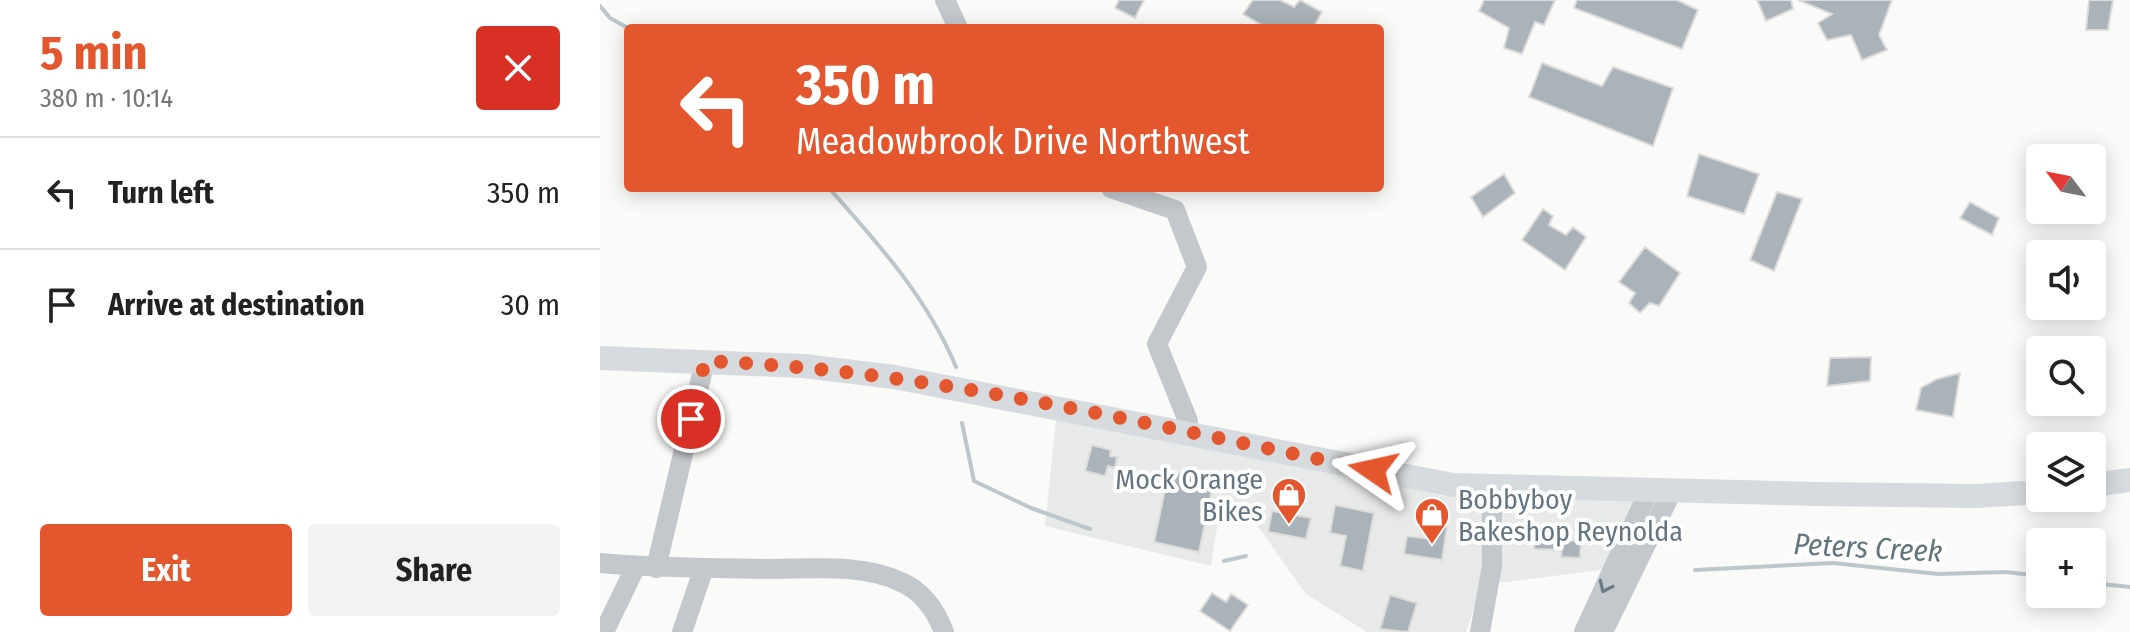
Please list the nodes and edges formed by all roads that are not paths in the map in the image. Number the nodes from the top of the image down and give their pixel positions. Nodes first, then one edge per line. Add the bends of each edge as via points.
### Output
1 (945, 0) edge
2 (956, 24) edge
3 (1123, 192) edge
4 (600, 358) edge
5 (705, 361) junction
6 (1186, 433) junction
7 (2130, 480) edge
8 (2106, 483) edge
9 (1492, 488) junction
10 (1660, 491) junction
11 (2026, 493) edge
12 (600, 563) edge
13 (646, 567) junction
14 (704, 568) junction
15 (604, 632) edge
16 (682, 632) edge
17 (944, 632) edge
18 (1480, 632) edge
19 (1584, 632) edge
20 (1603, 632) edge

1 - 2 street
3 - 6 street via 1175,210 1197,267 1157,344 1188,421
4 - 5 main road
5 - 6 main road via 894,377
5 - 13 street
6 - 9 main road
7 - 8 main road
9 - 10 main road
9 - 18 street via 1492,566
10 - 11 main road
10 -> 19 street
10 - 20 street
12 - 13 street
13 - 14 street
13 - 15 street
14 - 16 street
14 - 17 street via 819,569 884,576 924,599

